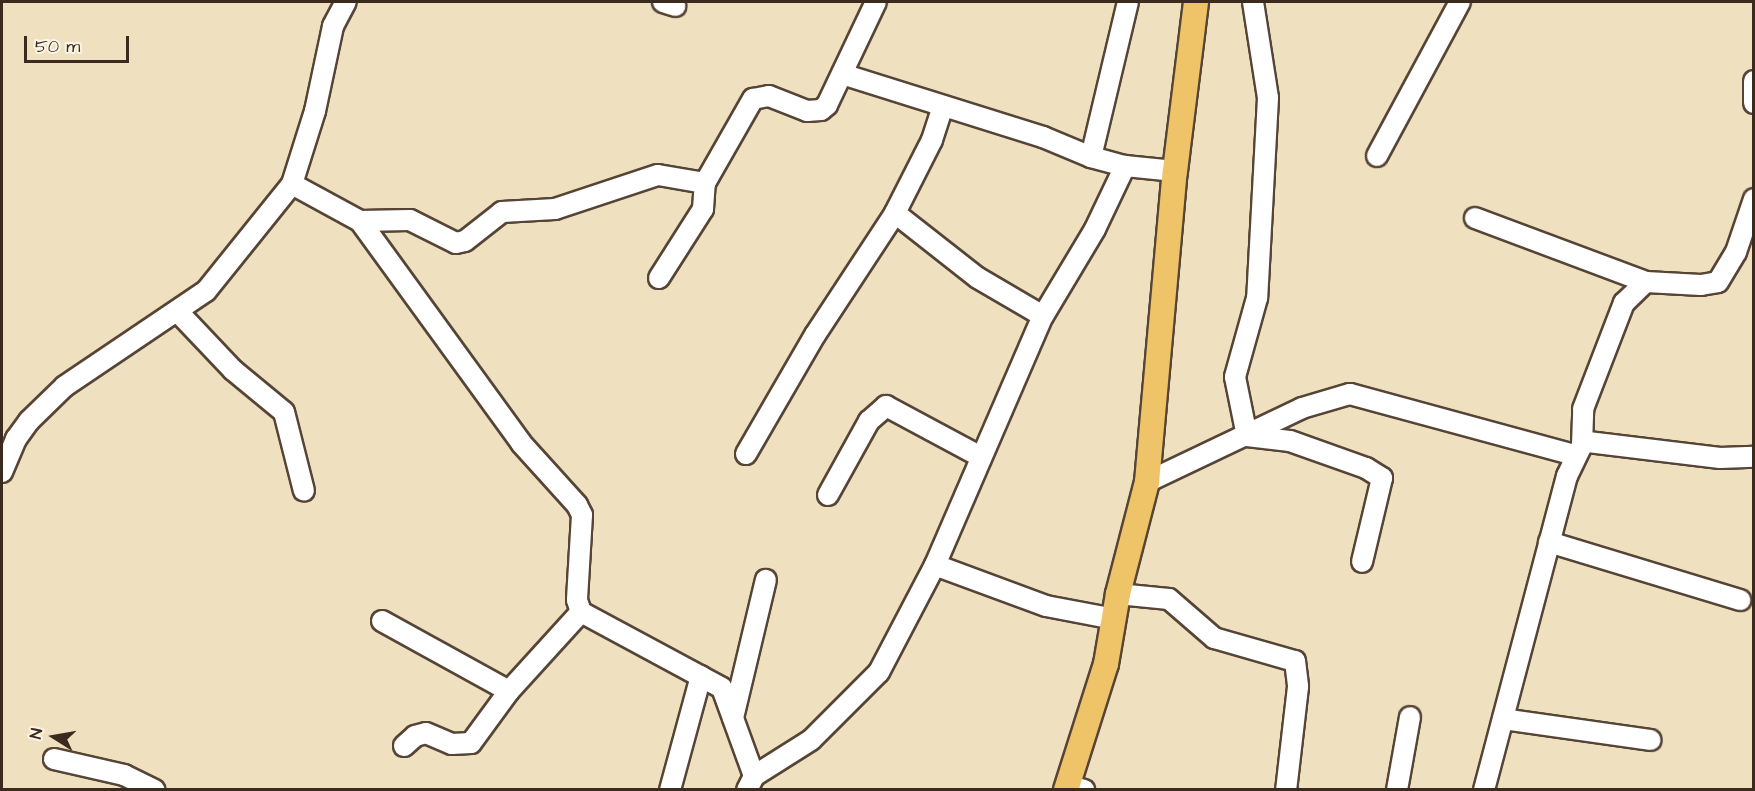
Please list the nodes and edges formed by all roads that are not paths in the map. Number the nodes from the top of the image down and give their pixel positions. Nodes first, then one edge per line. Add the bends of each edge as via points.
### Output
1 (346, 2) edge
2 (876, 2) edge
3 (1128, 2) edge
4 (1196, 2) edge
5 (1253, 2) edge
6 (1460, 2) edge
7 (842, 74) junction
8 (1754, 81) edge
9 (1754, 103) edge
10 (943, 106) junction
11 (1377, 156) dead end
12 (1091, 157) junction
13 (1125, 166) junction
14 (1175, 171) junction
15 (705, 183) junction
16 (292, 184) junction
17 (1754, 199) edge
18 (895, 213) junction
19 (1475, 218) dead end
20 (360, 221) junction
21 (1748, 235) edge
22 (659, 278) dead end
23 (1646, 282) junction
24 (179, 313) junction
25 (1043, 316) junction
26 (1247, 436) junction
27 (1579, 450) junction
28 (746, 454) dead end
29 (981, 457) junction
30 (1754, 457) edge
31 (2, 472) edge
32 (1147, 482) junction
33 (304, 491) dead end
34 (828, 495) dead end
35 (1550, 542) junction
36 (1362, 562) dead end
37 (935, 566) junction
38 (766, 580) dead end
39 (1118, 594) junction
40 (1740, 600) dead end
41 (581, 612) junction
42 (1113, 619) junction
43 (382, 621) dead end
44 (701, 676) junction
45 (509, 691) junction
46 (1410, 717) dead end
47 (733, 718) junction
48 (1503, 719) junction
49 (1651, 740) dead end
50 (404, 746) dead end
51 (54, 759) dead end
52 (750, 782) edge
53 (1073, 788) edge
54 (155, 789) edge
55 (670, 789) edge
56 (1286, 789) edge
57 (1397, 789) edge
58 (1484, 789) edge

1 - 16 street via 333,26 315,111
2 - 7 street
3 - 12 street
4 - 14 main road
5 - 26 street via 1268,98 1257,298 1235,377
6 - 11 street
7 - 10 street
7 - 15 street via 821,110 807,111 769,96 753,99
8 - 9 street
10 - 12 street via 1043,137
10 - 18 street via 932,140
12 - 13 street
13 - 14 street
13 - 25 street via 1095,229
14 - 32 main road
15 - 20 street via 658,175 555,209 502,212 465,241 456,243 410,220
15 - 22 street via 699,217
16 - 20 street
16 - 24 street via 206,291
17 - 21 street
18 - 25 street via 978,278
18 - 28 street via 814,335
19 - 23 street
20 - 41 street via 521,443 577,505 582,515 577,600
21 - 23 street via 1718,282
23 - 27 street via 1632,292 1616,319 1583,409
24 - 31 street via 65,386 16,439
24 - 33 street via 233,370 284,412
25 - 29 street
26 - 27 street via 1302,408 1350,394
26 - 32 street
26 - 36 street via 1290,441 1366,468 1382,478
27 - 30 street via 1588,442 1720,458
27 - 35 street
29 - 34 street via 886,406 870,421
29 - 37 street
32 - 39 main road
35 - 40 street
35 - 48 street
37 - 42 street via 1046,606
37 - 52 street via 879,672 811,740
38 - 47 street
39 - 42 main road
39 - 56 street via 1169,599 1214,638 1295,661 1298,687
41 - 44 street
41 - 45 street
42 - 53 main road via 1106,664
43 - 45 street
44 - 47 street via 722,688
44 - 55 street
45 - 50 street via 471,743 452,744 421,734
46 - 57 street
47 - 52 street
48 - 49 street
48 - 58 street
51 - 54 street via 124,775

